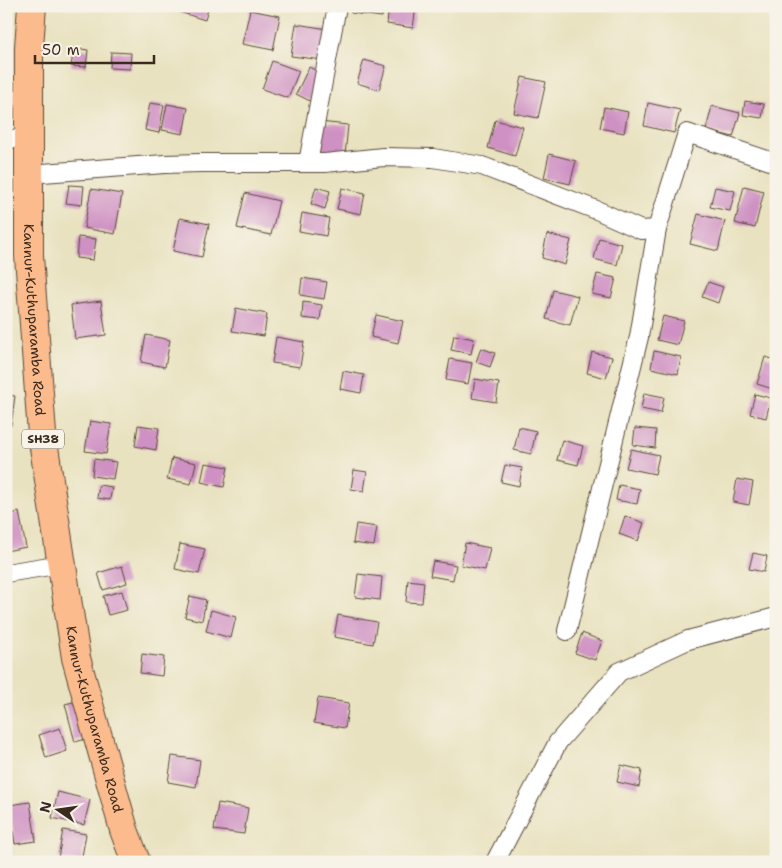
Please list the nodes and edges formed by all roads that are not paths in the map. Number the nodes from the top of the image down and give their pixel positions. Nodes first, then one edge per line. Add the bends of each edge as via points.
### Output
1 (32, 6) edge
2 (338, 6) edge
3 (18, 139) edge
4 (308, 163) junction
5 (776, 163) edge
6 (29, 174) junction
7 (657, 229) junction
8 (62, 564) junction
9 (6, 573) edge
10 (776, 617) edge
11 (567, 631) dead end
12 (136, 862) edge
13 (495, 862) edge

1 - 3 main road, Kannur-Kuthuparamba Road / SH38
2 - 4 street
3 - 6 main road, Kannur-Kuthuparamba Road / SH38
4 - 6 street via 165,164
4 - 7 street via 383,157 433,158 482,166 640,230
5 - 7 street via 687,133
6 - 8 main road, Kannur-Kuthuparamba Road / SH38 via 29,256 42,434
7 - 11 street via 639,337
8 - 9 street
8 - 12 main road, Kannur-Kuthuparamba Road / SH38 via 76,658
10 - 13 street via 688,640 619,672 558,742

